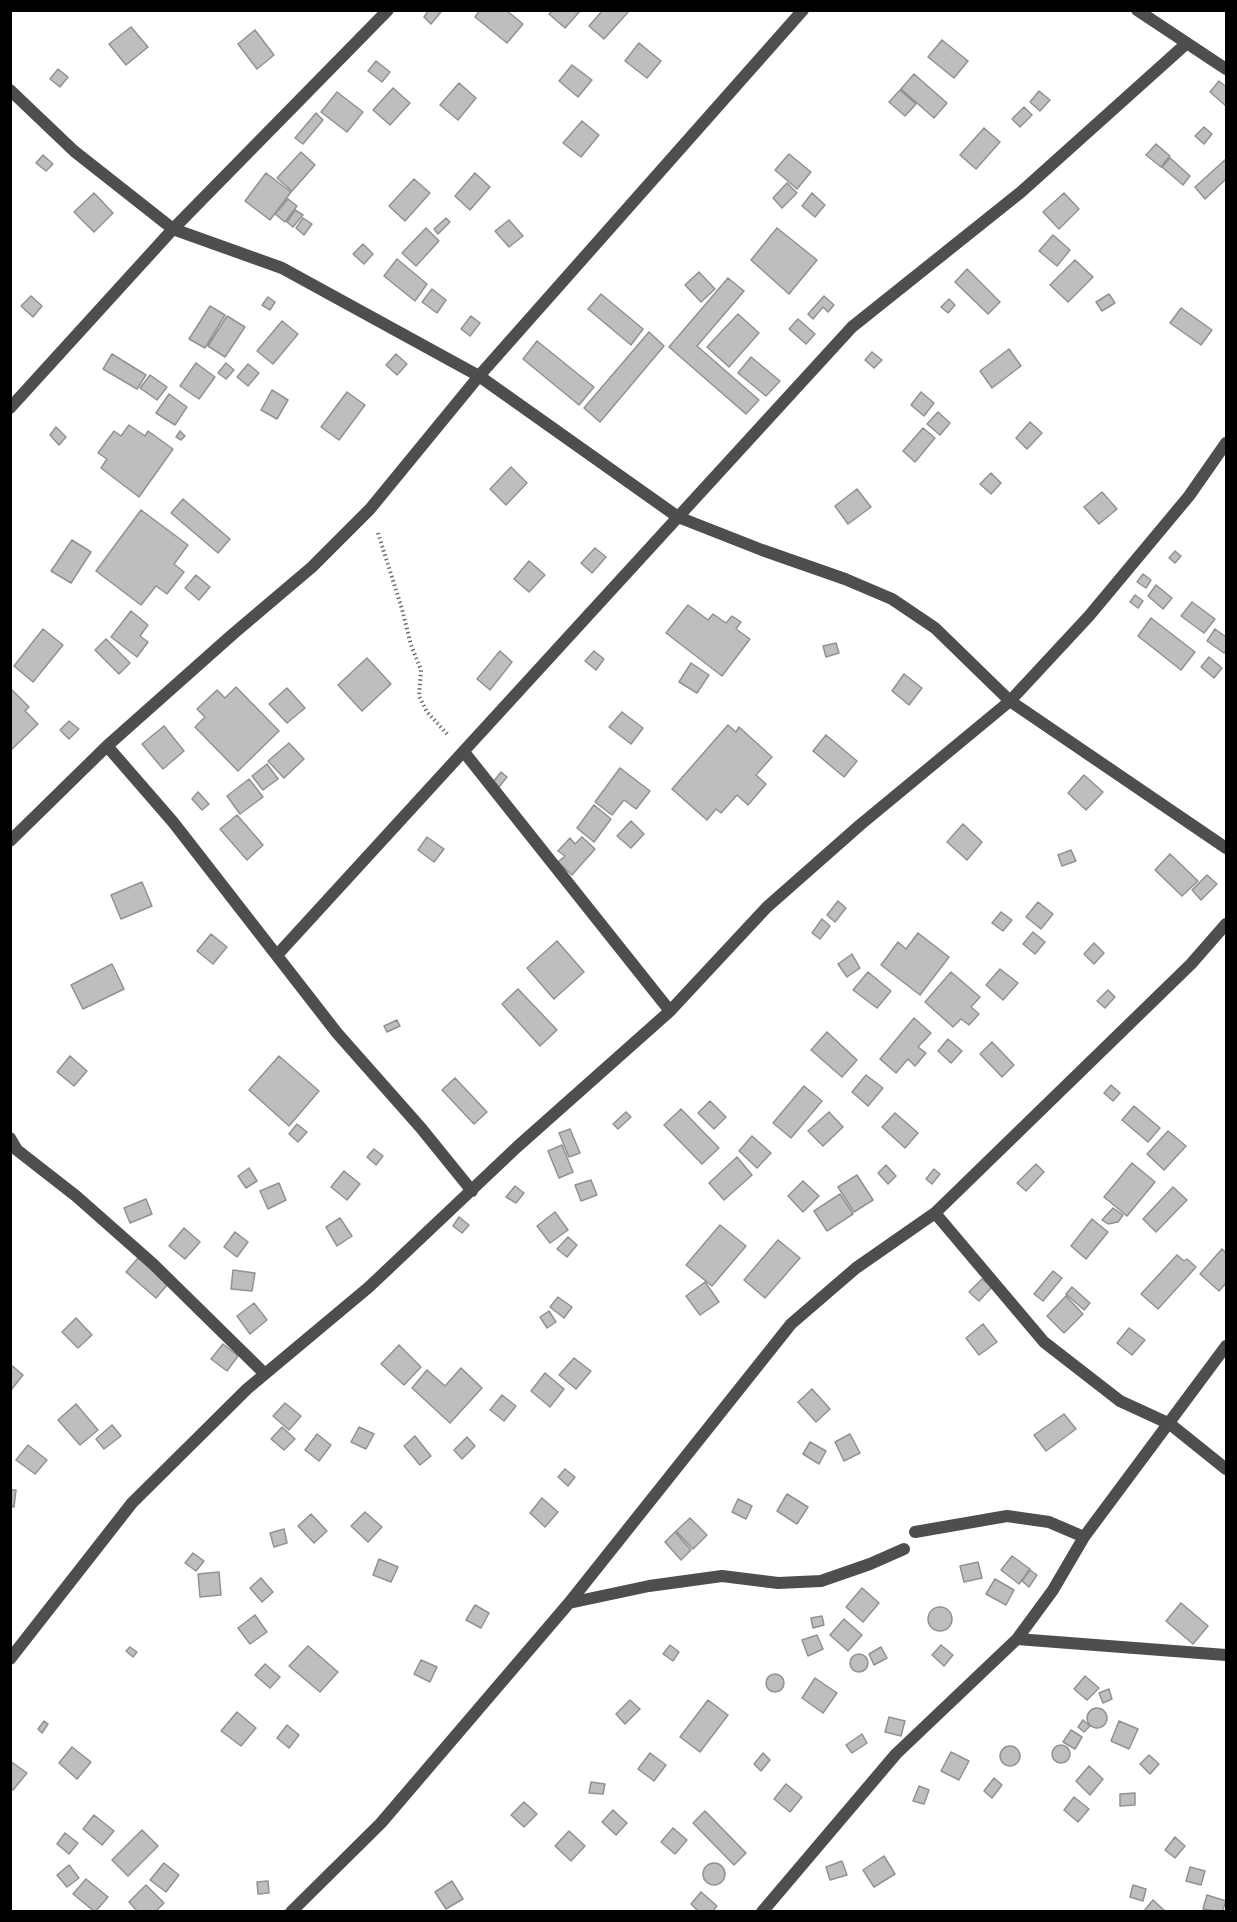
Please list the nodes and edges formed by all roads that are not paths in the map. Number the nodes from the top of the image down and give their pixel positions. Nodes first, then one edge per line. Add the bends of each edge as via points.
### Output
1 (388, 10) edge
2 (803, 10) edge
3 (1137, 10) edge
4 (1187, 43) junction
5 (1227, 69) edge
6 (10, 90) edge
7 (173, 229) junction
8 (479, 376) junction
9 (10, 408) edge
10 (1227, 443) edge
11 (678, 517) junction
12 (1010, 701) junction
13 (107, 746) junction
14 (464, 752) junction
15 (10, 841) edge
16 (1227, 848) edge
17 (1227, 924) edge
18 (278, 954) junction
19 (670, 1011) junction
20 (10, 1138) edge
21 (472, 1191) junction
22 (935, 1213) junction
23 (1227, 1346) edge
24 (266, 1374) junction
25 (1170, 1424) junction
26 (1227, 1469) edge
27 (915, 1532) dead end
28 (1084, 1537) junction
29 (904, 1549) dead end
30 (569, 1603) junction
31 (1017, 1639) junction
32 (1227, 1655) edge
33 (10, 1659) edge
34 (291, 1911) edge
35 (762, 1911) edge

1 - 7 street
2 - 8 street
3 - 4 street
4 - 5 street
4 - 11 street via 1021,192 852,327
6 - 7 street via 74,151
7 - 8 street via 282,268
7 - 9 street
8 - 11 street
8 - 13 street via 370,509 312,567
10 - 12 street via 1189,496 1089,616
11 - 12 street via 892,599 935,628
11 - 14 street
12 - 16 street
12 - 19 street via 767,907
13 - 15 street
13 - 18 street
14 - 18 street
14 - 19 street
17 - 22 street via 1191,964
18 - 21 street via 338,1033
19 - 21 street
20 - 24 street via 17,1150 153,1264
21 - 24 street via 369,1287
22 - 25 street via 1044,1342 1120,1401
22 - 30 street via 856,1268 791,1324
23 - 25 street
24 - 33 street via 132,1503
25 - 26 street
25 - 28 street
27 - 28 street via 1007,1516 1049,1522
28 - 31 street via 1053,1590
29 - 30 street via 821,1581 778,1582 722,1576
30 - 34 street via 381,1823
31 - 32 street
31 - 35 street via 896,1754

